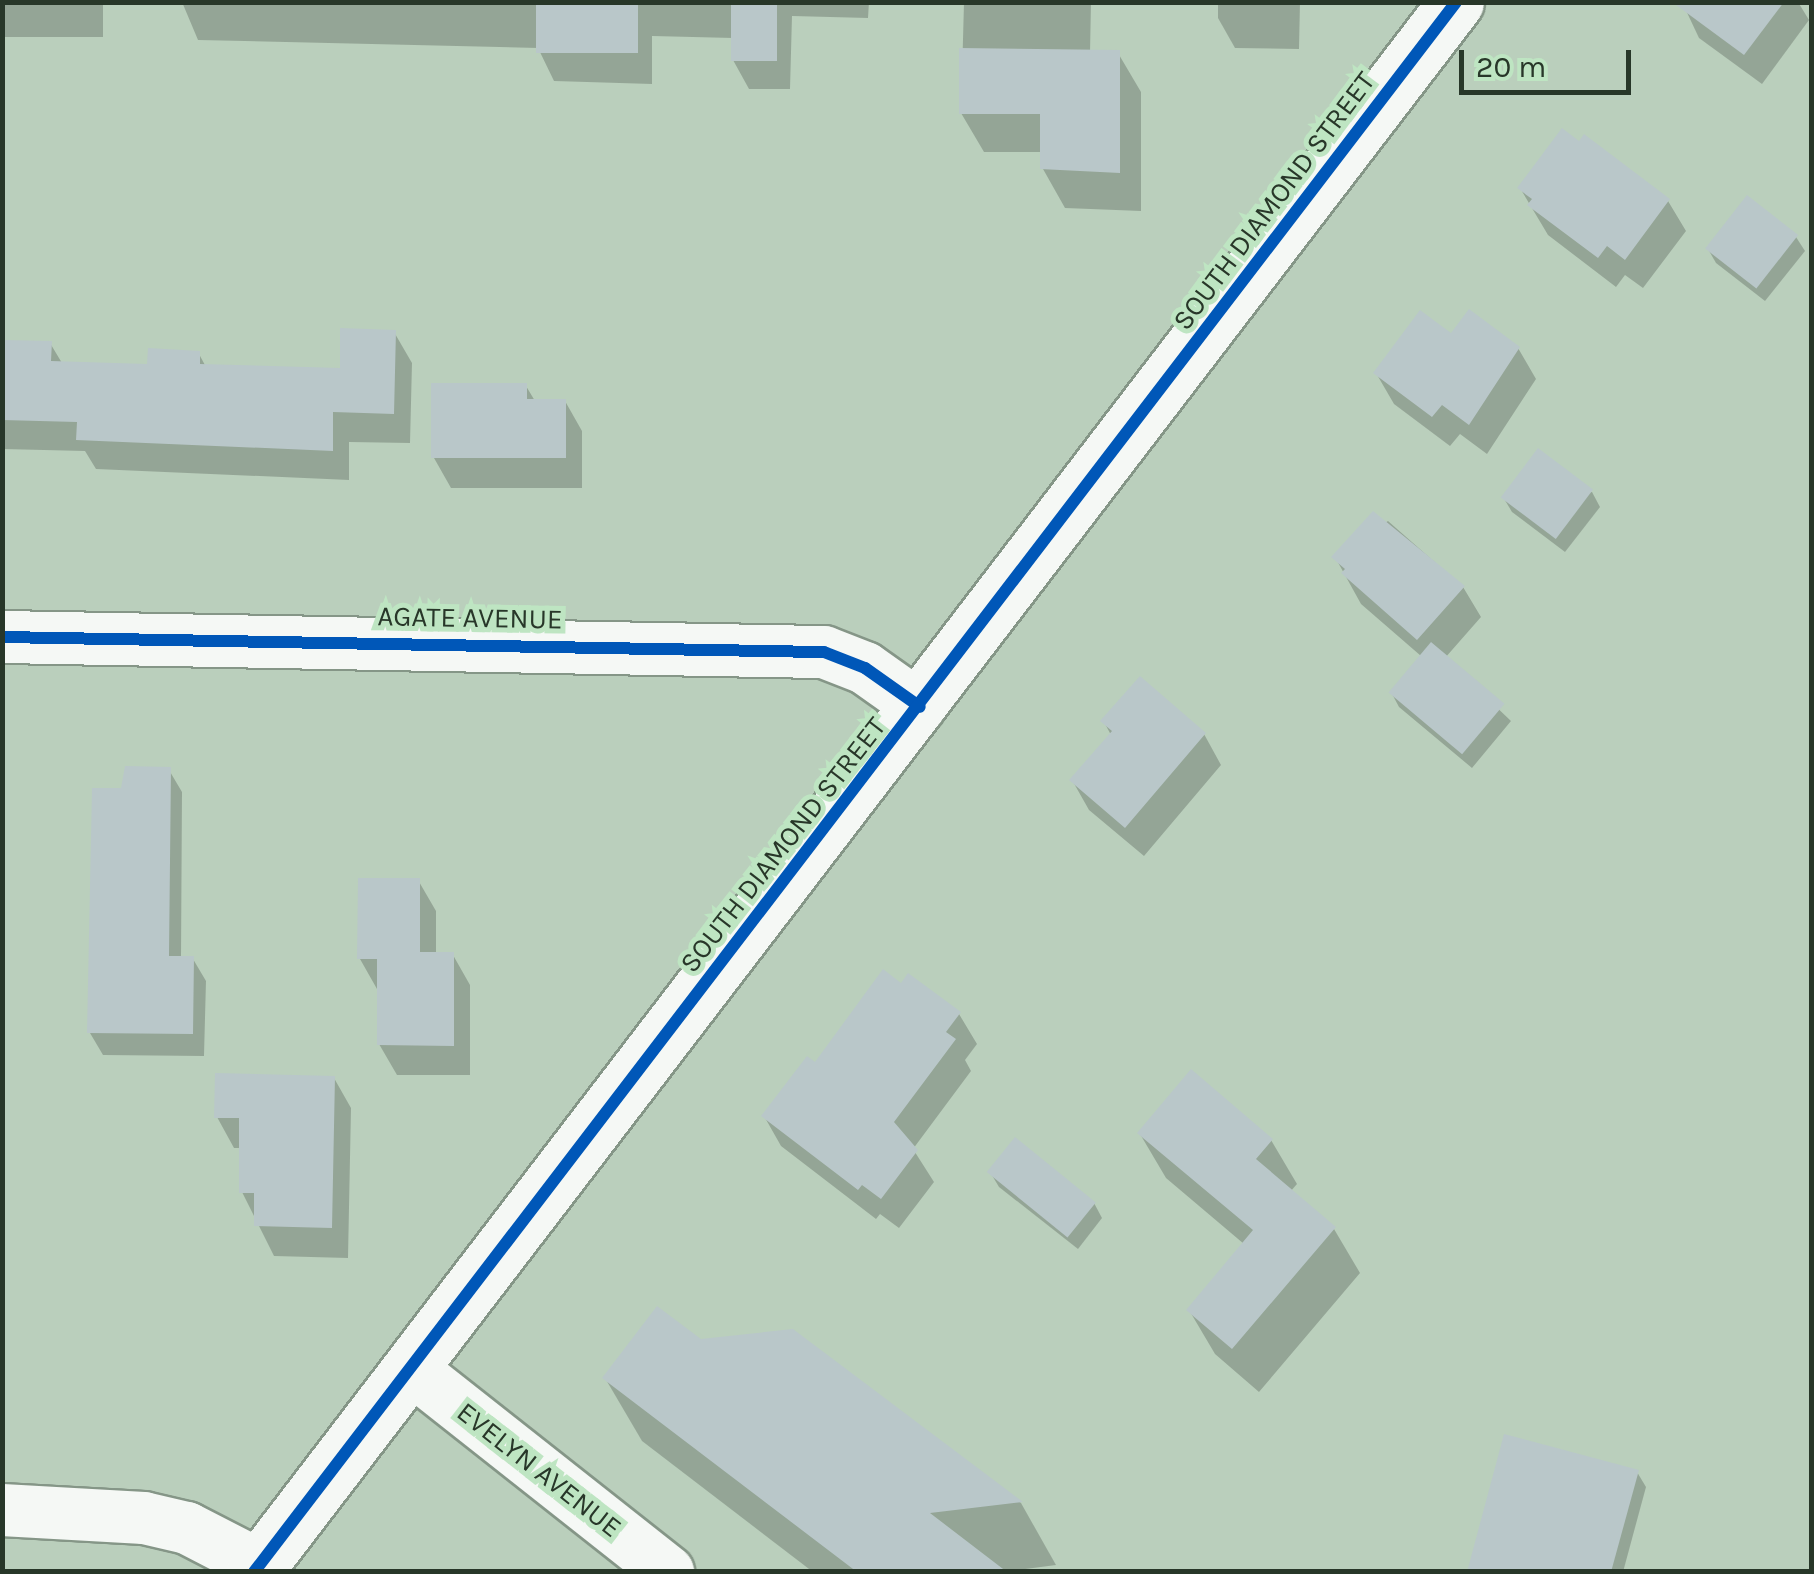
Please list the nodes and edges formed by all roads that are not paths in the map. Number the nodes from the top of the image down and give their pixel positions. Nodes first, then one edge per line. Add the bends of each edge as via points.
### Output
1 (1456, 2) edge
2 (2, 636) edge
3 (920, 707) junction
4 (410, 1368) junction
5 (2, 1510) edge
6 (257, 1568) edge
7 (668, 1572) edge

1 - 3 street, SOUTH DIAMOND STREET
2 - 3 street, AGATE AVENUE via 824,652 864,668
3 - 4 street, SOUTH DIAMOND STREET
4 - 6 street, SOUTH DIAMOND STREET
4 - 7 street, EVELYN AVENUE
5 - 6 street via 144,1518 187,1528

